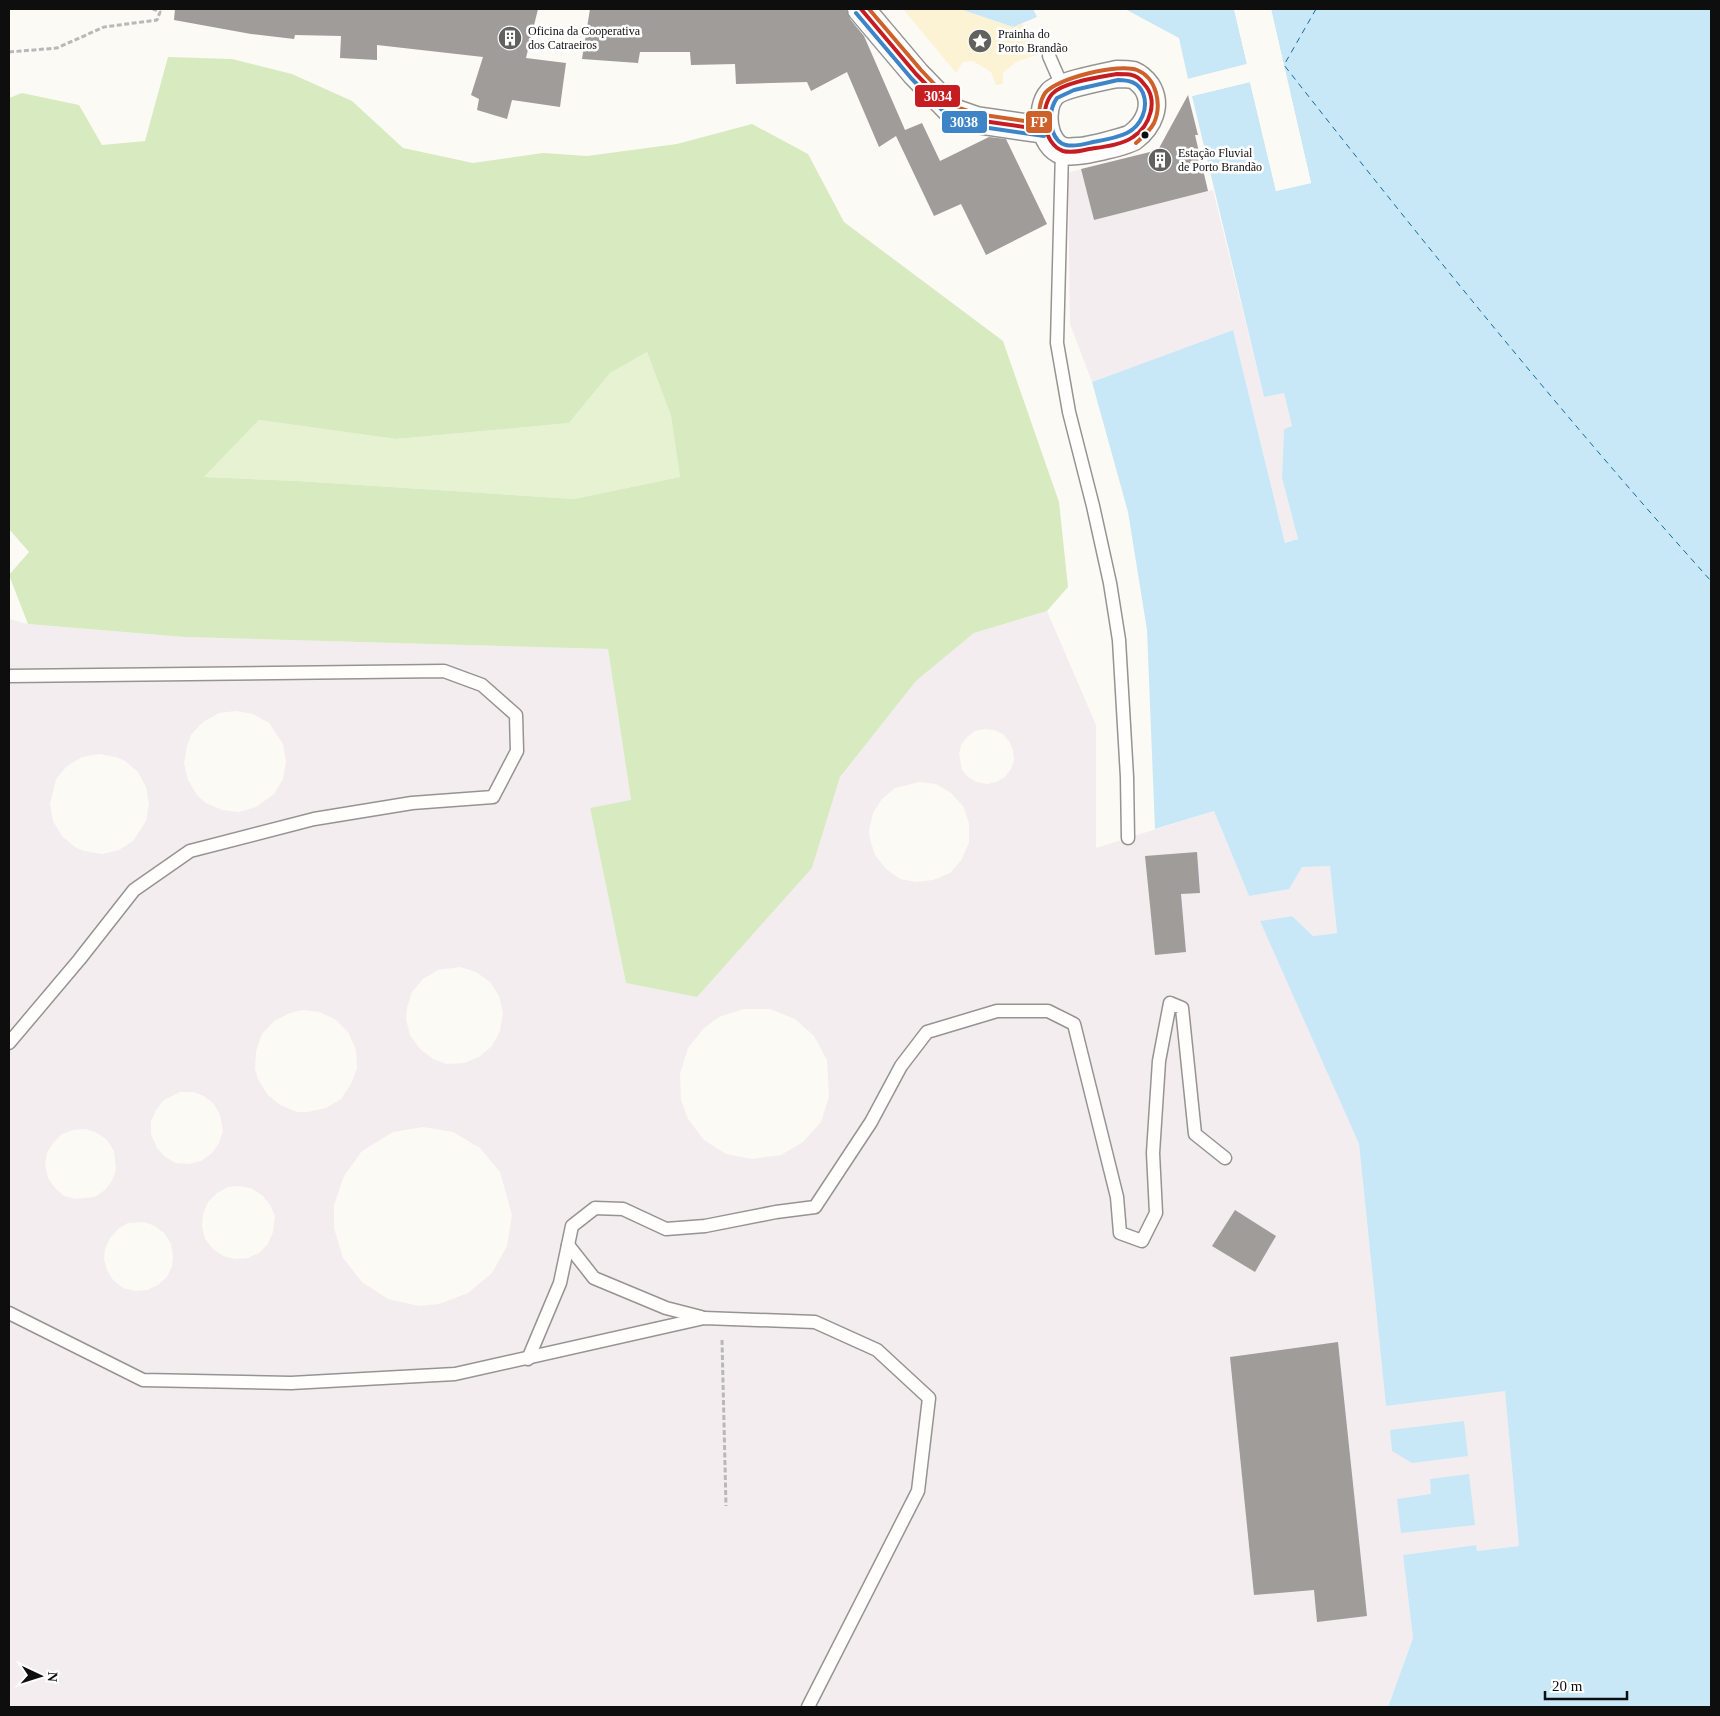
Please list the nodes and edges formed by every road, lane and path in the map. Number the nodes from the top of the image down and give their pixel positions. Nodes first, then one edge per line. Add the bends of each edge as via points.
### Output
1 (153, 9) edge
2 (862, 9) edge
3 (9, 52) edge
4 (1049, 56) dead end
5 (1063, 88) junction
6 (1045, 130) junction
7 (1062, 150) junction
8 (9, 676) edge
9 (1128, 838) dead end
10 (9, 1043) edge
11 (1225, 1158) dead end
12 (568, 1244) junction
13 (9, 1313) edge
14 (704, 1318) junction
15 (721, 1335) dead end
16 (528, 1359) junction
17 (726, 1506) dead end
18 (808, 1707) edge

1 - 3 path via 160,12 157,20 104,27 57,48
2 - 6 street via 916,74 953,112 976,120
4 - 5 lane
5 - 6 street via 1052,94 1044,110
5 - 7 street via 1117,74 1134,75 1150,92 1152,103 1149,119 1132,139 1081,151
6 - 7 street via 1053,144
7 - 9 lane via 1056,343 1113,602 1127,777
8 - 10 lane via 444,671 482,685 516,715 517,751 493,797 412,803 314,819 190,851 134,890
11 - 12 lane via 1195,1134 1182,1008 1170,1003 1159,1061 1152,1154 1156,1213 1142,1241 1120,1233 1117,1197 1074,1024 1048,1011 998,1011 927,1032 901,1066 871,1122 814,1207 705,1226 666,1229 623,1209 595,1208 572,1226
12 - 14 lane via 594,1278 666,1308
12 - 16 lane via 560,1283
13 - 16 lane via 143,1380 291,1383 455,1374
14 - 16 lane
14 - 18 lane via 815,1322 877,1350 930,1398 918,1491
15 - 17 path

